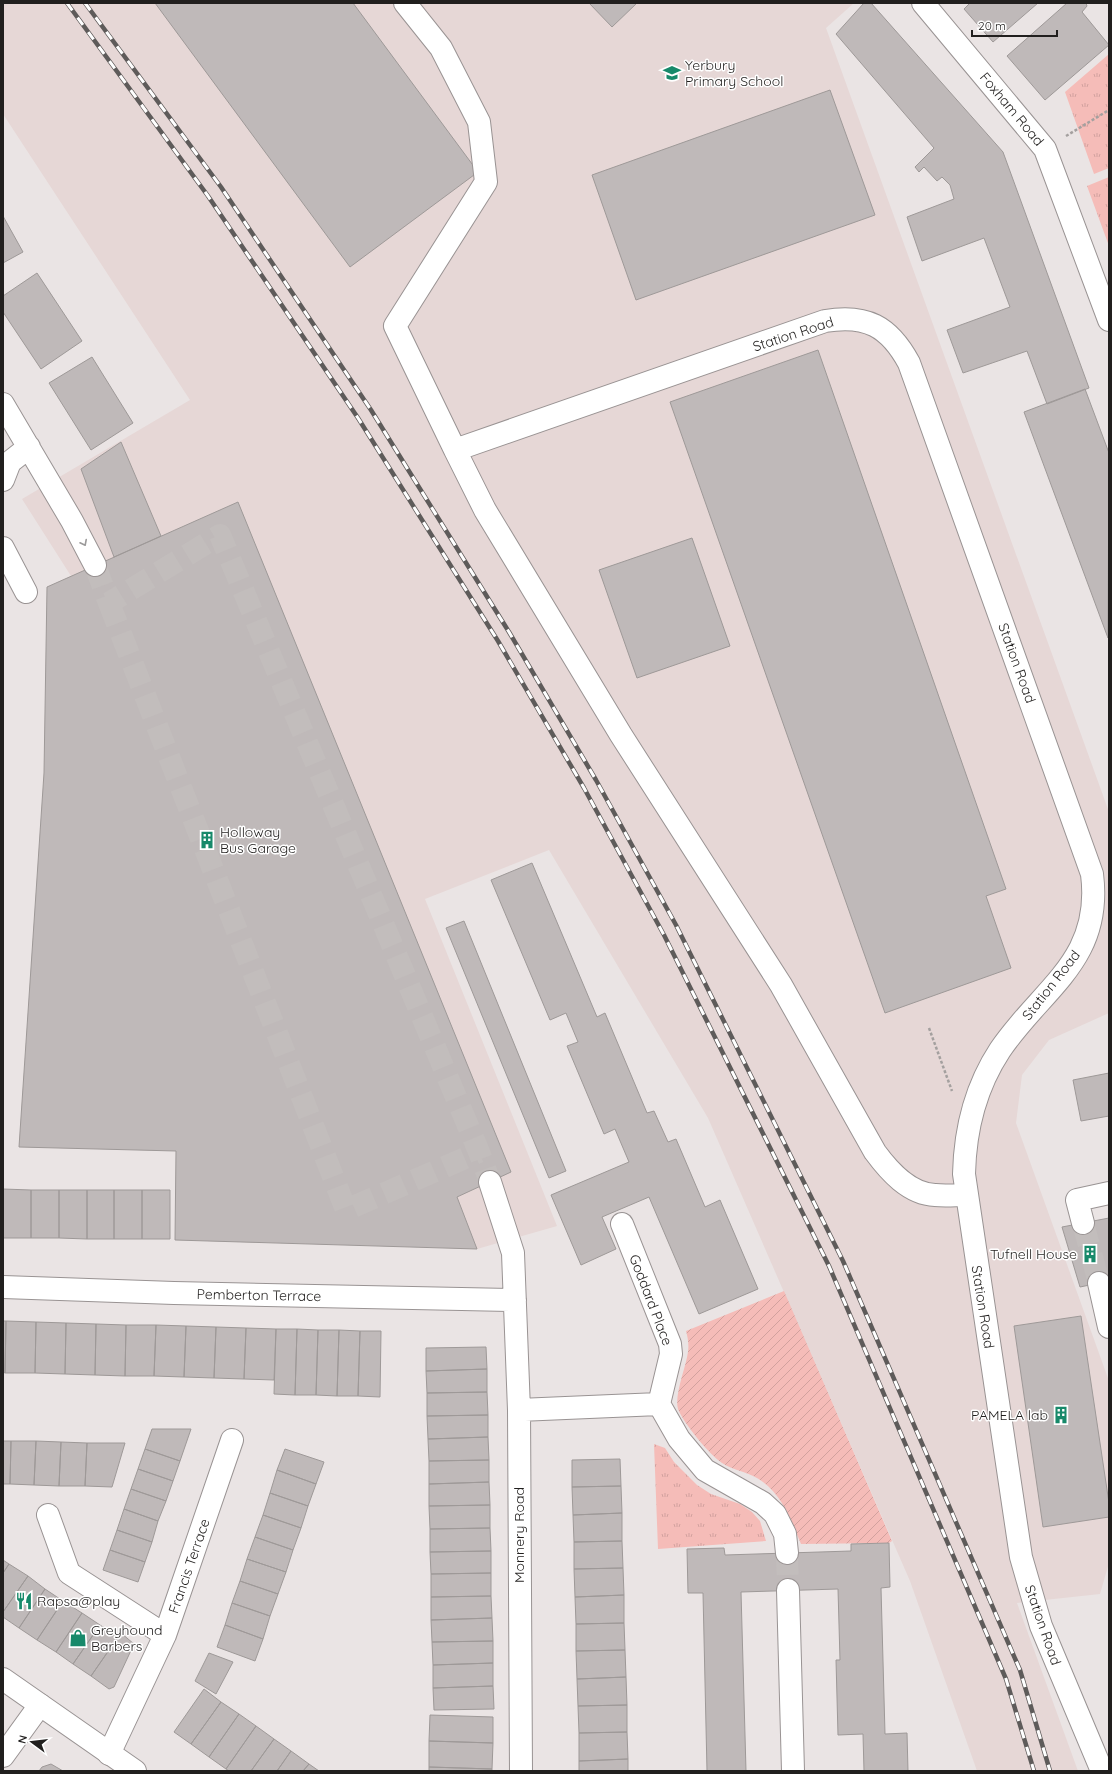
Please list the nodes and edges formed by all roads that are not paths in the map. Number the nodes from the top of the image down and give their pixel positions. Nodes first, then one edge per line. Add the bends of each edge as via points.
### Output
1 (405, 3) edge
2 (924, 3) edge
3 (1109, 320) edge
4 (3, 404) edge
5 (28, 447) junction
6 (455, 450) junction
7 (3, 480) edge
8 (3, 548) edge
9 (95, 565) tunnel mouth
10 (26, 592) dead end
11 (490, 1182) tunnel mouth
12 (1109, 1193) edge
13 (966, 1195) junction
14 (1083, 1223) tunnel mouth
15 (622, 1224) dead end
16 (1099, 1283) tunnel mouth
17 (3, 1287) edge
18 (515, 1300) junction
19 (1109, 1327) edge
20 (659, 1404) junction
21 (519, 1410) junction
22 (232, 1440) dead end
23 (48, 1516) dead end
24 (787, 1553) tunnel mouth
25 (788, 1590) tunnel mouth
26 (165, 1635) junction
27 (3, 1679) edge
28 (40, 1704) junction
29 (109, 1754) junction
30 (3, 1756) edge
31 (135, 1771) edge
32 (521, 1771) edge
33 (793, 1771) edge
34 (1100, 1771) edge

1 - 6 street via 441,48 479,122 486,182 395,326
2 - 3 street, Foxham Road via 1046,149
4 - 5 street
5 - 7 street via 10,462
5 -> 9 street
6 - 13 street via 485,510 621,735 781,985 875,1152 885,1166 909,1187 933,1195
6 - 13 street, Station Road via 825,321 847,318 870,323 893,339 902,350 909,363 1088,858 1094,891 1088,932 1078,953 1000,1051 979,1092 966,1133
8 - 10 street
11 - 18 street, Monnery Road via 513,1253
12 - 14 street via 1077,1200
13 - 34 street, Station Road via 1022,1557 1041,1626
15 - 20 street, Goddard Place via 670,1344 671,1354
16 - 19 street
17 - 18 street, Pemberton Terrace
18 - 21 street, Monnery Road
20 - 21 street
20 - 24 street via 679,1439 705,1470 763,1503 775,1514 785,1534
21 - 32 street, Monnery Road
22 - 26 street, Francis Terrace
23 - 26 street via 69,1573
25 - 33 street
26 - 29 street, Francis Terrace
27 - 28 street
28 - 29 street
28 - 30 street
29 - 31 street

